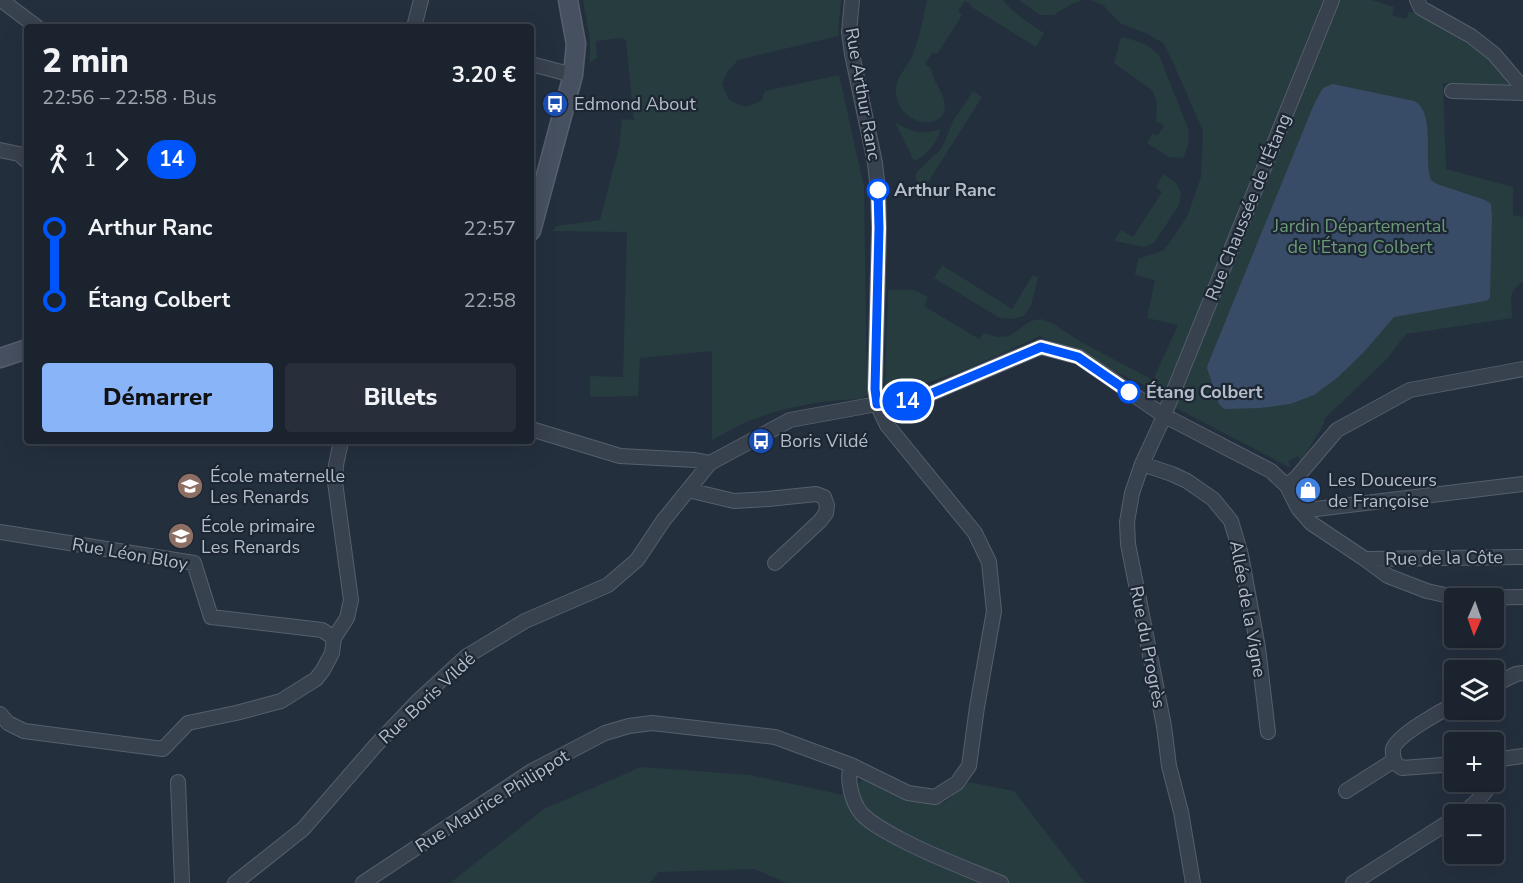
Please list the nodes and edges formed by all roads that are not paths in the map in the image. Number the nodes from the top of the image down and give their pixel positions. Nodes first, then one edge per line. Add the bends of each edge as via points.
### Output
1 (1, 0) edge
2 (420, 0) edge
3 (568, 0) edge
4 (852, 0) edge
5 (1332, 0) edge
6 (1417, 0) edge
7 (33, 24) edge
8 (415, 24) edge
9 (534, 65) edge
10 (573, 75) junction
11 (1523, 88) edge
12 (1452, 91) dead end
13 (1523, 93) edge
14 (0, 150) edge
15 (24, 158) edge
16 (534, 220) edge
17 (24, 349) edge
18 (0, 358) edge
19 (1523, 369) edge
20 (877, 404) junction
21 (1163, 415) junction
22 (534, 430) edge
23 (340, 444) edge
24 (710, 463) junction
25 (1142, 464) junction
26 (1523, 484) edge
27 (1287, 486) junction
28 (688, 490) junction
29 (1298, 508) junction
30 (0, 532) edge
31 (1523, 557) edge
32 (1365, 559) junction
33 (775, 563) dead end
34 (1444, 595) edge
35 (1504, 597) edge
36 (1523, 597) edge
37 (334, 638) junction
38 (1523, 673) edge
39 (1504, 680) edge
40 (1444, 710) edge
41 (0, 714) edge
42 (0, 731) edge
43 (24, 732) junction
44 (1268, 732) dead end
45 (1523, 756) edge
46 (1504, 759) edge
47 (1395, 763) junction
48 (851, 765) junction
49 (1444, 765) edge
50 (178, 782) dead end
51 (1346, 791) dead end
52 (1485, 792) edge
53 (1474, 804) edge
54 (1444, 825) edge
55 (182, 883) edge
56 (235, 883) edge
57 (363, 883) edge
58 (1001, 883) edge
59 (1193, 883) edge
60 (1353, 883) edge

1 - 7 street
2 - 8 street
3 - 10 main road via 576,44
4 - 20 street, Rue Arthur Ranc via 852,54 878,190
5 - 21 street, Rue Chaussée de l'Étang
6 - 11 street via 1421,8 1494,54
9 - 10 street
10 - 16 main road
12 - 13 street
14 - 15 street
17 - 18 main road
19 - 27 street via 1410,390 1336,430
20 - 21 street via 916,400 1041,347 1078,357
20 - 24 street via 790,420
20 - 48 street, Rue Maurice Philippot via 887,425 975,533 989,562 993,611 969,766 957,783 935,798 908,793
21 - 25 street, Rue du Progrès
21 - 27 street via 1271,471
22 - 24 street via 620,456
23 - 37 street via 335,482 351,600 347,618
24 - 28 street, Rue Boris Vildé
25 - 44 street, Allée de la Vigne via 1187,481 1213,499 1231,521 1258,648
25 - 59 street, Rue du Progrès via 1132,493 1128,544
26 - 29 street
27 - 29 street
28 - 33 street via 734,501 816,494 824,497 826,513
28 - 56 street, Rue Boris Vildé via 637,560 608,585 525,621 467,656 376,745 303,829
29 - 32 street via 1311,523
30 - 37 street, Rue Léon Bloy via 194,562 211,617 322,630
31 - 32 street, Rue de la Côte
32 - 34 street via 1398,581
35 - 36 street
37 - 43 street via 332,653 316,679 281,701 188,723 163,749
38 - 39 street
40 - 47 street via 1396,743 1392,753
41 - 43 street
42 - 43 street
45 - 46 street
47 - 49 street via 1402,768
47 - 51 street
48 - 57 street, Rue Maurice Philippot via 775,738 652,723 629,726 605,733 532,771
48 - 58 street via 850,791 861,812 884,831 930,855
50 - 55 street
52 - 53 street
54 - 60 street

